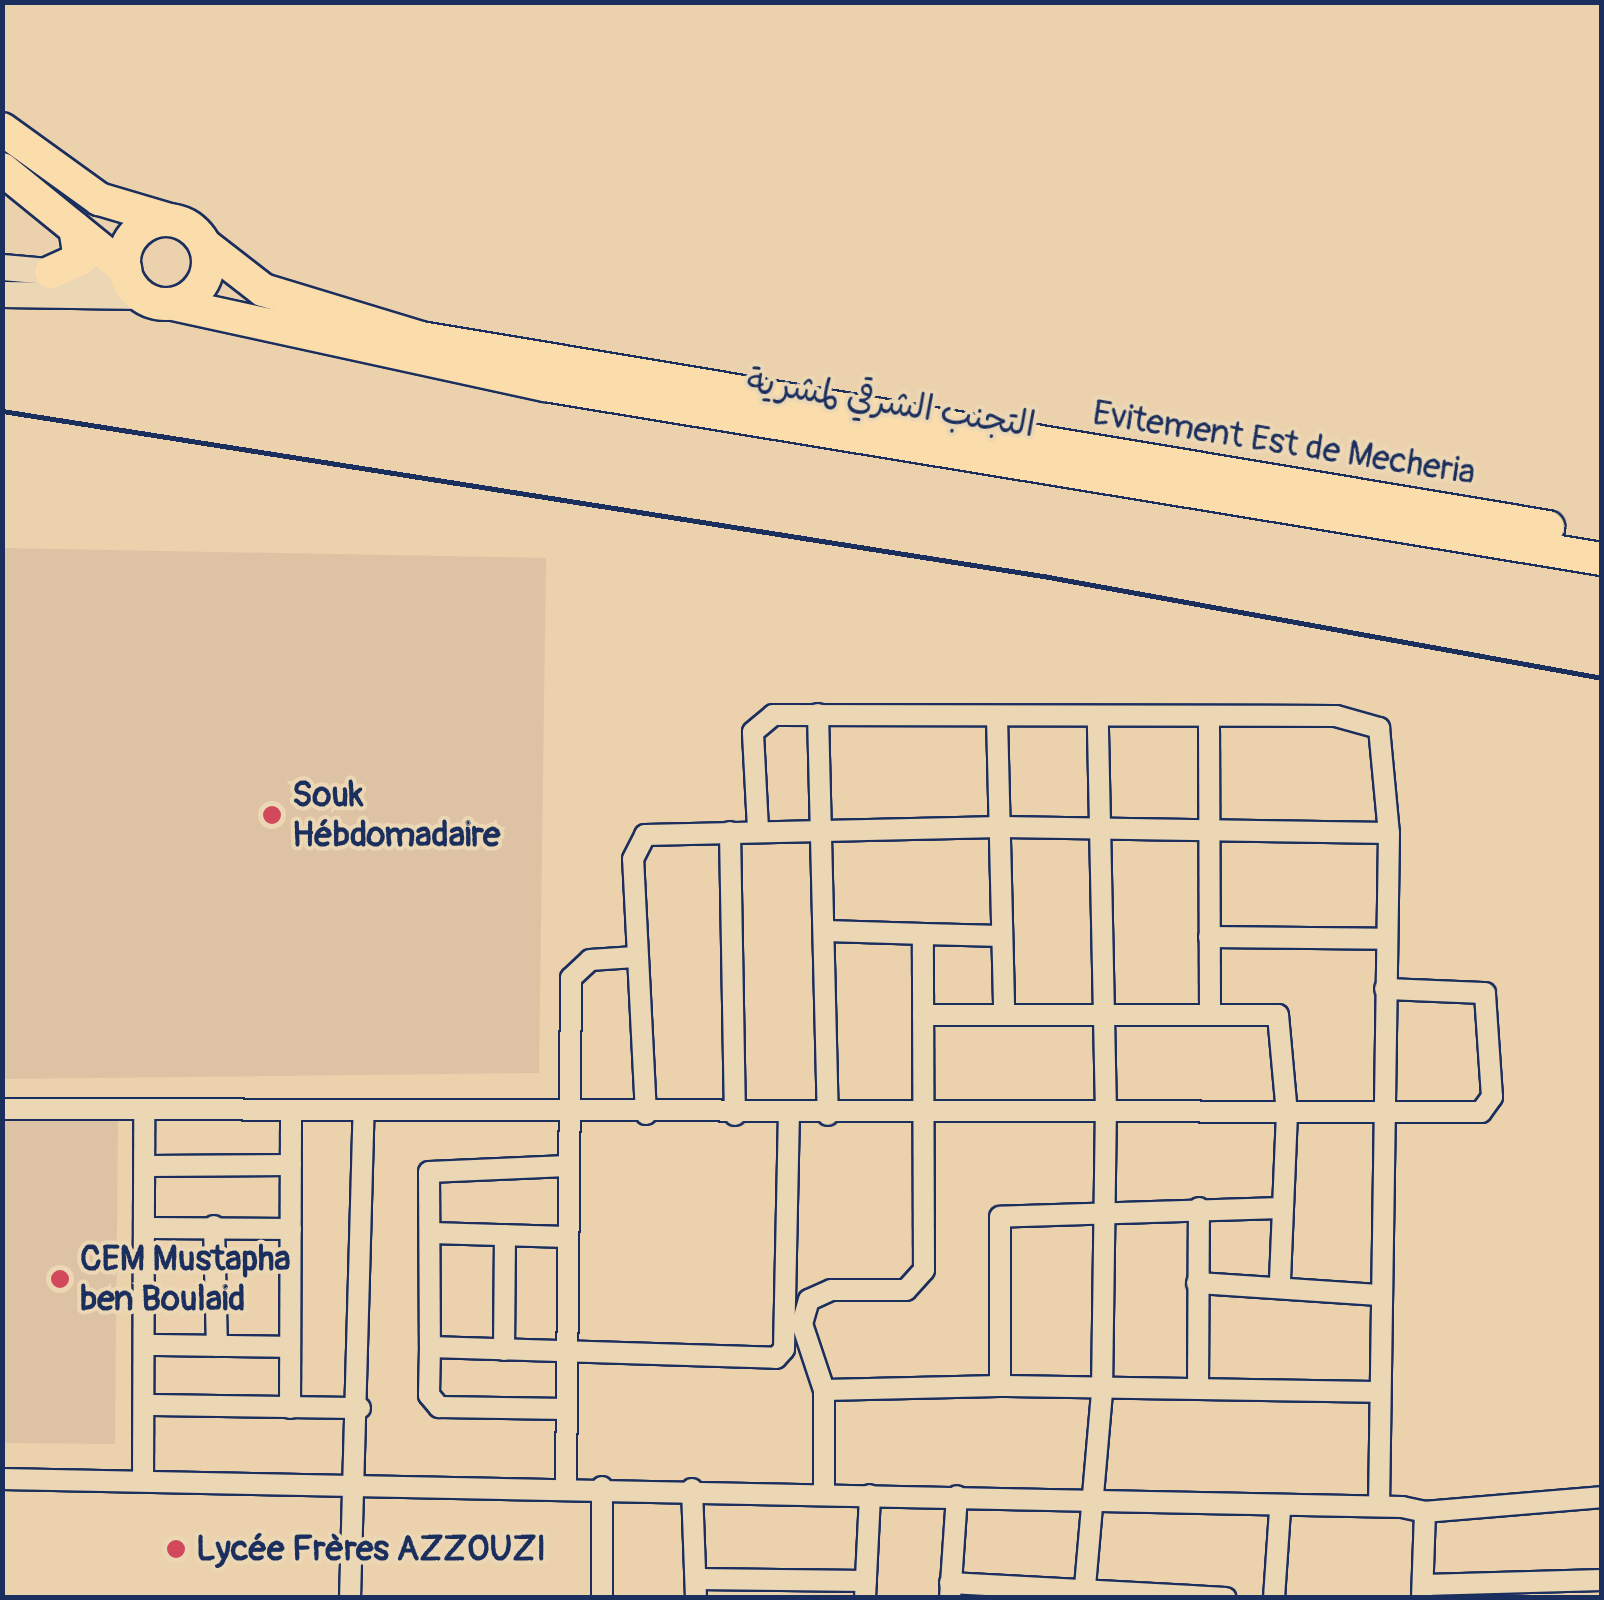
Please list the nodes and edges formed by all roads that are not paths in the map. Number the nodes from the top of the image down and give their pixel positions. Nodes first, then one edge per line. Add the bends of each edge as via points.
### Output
1 (2, 129) edge
2 (2, 169) edge
3 (170, 220) junction
4 (75, 228) junction
5 (205, 245) junction
6 (2, 268) edge
7 (52, 272) junction
8 (142, 287) junction
9 (2, 294) edge
10 (1602, 537) edge
11 (1602, 559) edge
12 (818, 714) junction
13 (997, 717) junction
14 (1098, 719) junction
15 (1209, 722) junction
16 (1001, 827) junction
17 (825, 828) junction
18 (758, 829) junction
19 (730, 832) junction
20 (1209, 832) junction
21 (1389, 833) junction
22 (1104, 834) junction
23 (828, 930) junction
24 (923, 934) junction
25 (1002, 936) junction
26 (1209, 937) junction
27 (1386, 939) junction
28 (635, 957) junction
29 (1385, 989) junction
30 (1004, 1010) junction
31 (1210, 1012) junction
32 (1108, 1014) junction
33 (923, 1015) junction
34 (2, 1109) edge
35 (144, 1109) junction
36 (291, 1110) junction
37 (923, 1110) junction
38 (364, 1111) junction
39 (572, 1111) junction
40 (1106, 1112) junction
41 (1287, 1113) junction
42 (646, 1114) junction
43 (1384, 1114) junction
44 (735, 1115) junction
45 (789, 1115) junction
46 (828, 1115) junction
47 (291, 1164) junction
48 (148, 1166) junction
49 (568, 1166) junction
50 (1199, 1208) junction
51 (1279, 1208) junction
52 (1102, 1212) junction
53 (214, 1226) junction
54 (149, 1228) junction
55 (292, 1229) junction
56 (431, 1233) junction
57 (505, 1236) junction
58 (567, 1237) junction
59 (1280, 1282) junction
60 (1197, 1283) junction
61 (1380, 1295) junction
62 (149, 1346) junction
63 (217, 1346) junction
64 (289, 1347) junction
65 (430, 1347) junction
66 (504, 1350) junction
67 (568, 1353) junction
68 (1000, 1386) junction
69 (1198, 1388) junction
70 (824, 1390) junction
71 (1102, 1391) junction
72 (1380, 1392) junction
73 (146, 1405) junction
74 (290, 1408) junction
75 (360, 1408) junction
76 (566, 1409) junction
77 (2, 1480) edge
78 (142, 1481) junction
79 (566, 1485) junction
80 (359, 1487) junction
81 (602, 1487) junction
82 (692, 1489) junction
83 (824, 1492) junction
84 (870, 1495) junction
85 (957, 1496) junction
86 (1602, 1497) edge
87 (1096, 1500) junction
88 (1379, 1506) junction
89 (1280, 1510) junction
90 (1426, 1512) junction
91 (1602, 1580) edge
92 (696, 1588) edge
93 (865, 1589) edge
94 (950, 1590) edge
95 (1084, 1592) edge
96 (1423, 1592) edge
97 (350, 1598) edge
98 (602, 1598) edge
99 (1226, 1598) edge
100 (1274, 1598) edge

1 - 3 highway via 99,199
2 - 4 highway
3 - 5 highway, Evitement Est de Mecheria
3 - 8 highway via 131,239
4 - 7 highway via 80,259
4 - 8 highway
5 - 8 highway via 206,276
5 - 10 highway, Evitement Est de Mecheria via 263,290 421,338
6 - 7 street
7 - 8 street
8 - 9 street
8 - 11 highway, التجنب الشرقي لمشرية via 546,385
12 - 13 street
12 - 17 street
12 - 18 street via 756,724
13 - 14 street
13 - 16 street
14 - 15 street
14 - 22 street
15 - 20 street
15 - 21 street via 1336,716 1374,723 1384,743
16 - 17 street
16 - 22 street
16 - 25 street
17 - 18 street
17 - 23 street
18 - 19 street
19 - 28 street via 639,840
19 - 44 street
20 - 21 street
20 - 22 street
20 - 26 street
21 - 27 street
22 - 32 street
23 - 24 street
23 - 46 street
24 - 25 street
24 - 33 street
25 - 30 street
26 - 27 street
26 - 31 street
27 - 29 street
28 - 39 street via 590,960 572,973
28 - 42 street
29 - 43 street
29 - 43 street via 1485,993 1492,1097 1474,1114
30 - 32 street
30 - 33 street
31 - 32 street
31 - 41 street via 1282,1019
32 - 40 street
33 - 37 street
34 - 35 street
35 - 36 street
35 - 48 street
36 - 38 street
36 - 47 street
37 - 40 street
37 - 46 street
37 - 70 street via 922,1277 906,1290 832,1290 809,1300 802,1324
38 - 39 street
38 - 75 street
39 - 42 street
39 - 49 street
40 - 41 street
40 - 52 street
41 - 43 street
41 - 51 street
42 - 44 street
43 - 61 street
44 - 45 street
45 - 46 street
45 - 67 street via 781,1354
47 - 48 street
47 - 55 street
48 - 54 street
49 - 56 street via 432,1170
49 - 58 street
50 - 51 street
50 - 52 street
50 - 60 street
51 - 59 street
52 - 68 street via 1016,1212 996,1222
52 - 71 street
53 - 54 street
53 - 55 street
53 - 63 street
54 - 62 street
55 - 64 street
56 - 57 street
56 - 65 street
57 - 58 street
57 - 66 street
58 - 67 street
59 - 60 street
59 - 61 street
60 - 69 street
61 - 72 street
62 - 63 street
62 - 73 street
63 - 64 street
64 - 74 street
65 - 66 street
65 - 76 street via 429,1395 439,1407
66 - 67 street
67 - 76 street
68 - 70 street
68 - 71 street
69 - 71 street
69 - 72 street
70 - 83 street
71 - 87 street
72 - 88 street
73 - 74 street
73 - 78 street
74 - 75 street
75 - 80 street
76 - 79 street
77 - 78 street
78 - 80 street
79 - 80 street
79 - 81 street
80 - 97 street
81 - 82 street
81 - 98 street
82 - 83 street
82 - 92 street
83 - 84 street
84 - 85 street
84 - 93 street
85 - 87 street
85 - 94 street
86 - 90 street
87 - 89 street
87 - 95 street
88 - 89 street
88 - 90 street
89 - 100 street
90 - 96 street
91 - 96 street
92 - 93 street
94 - 95 street
95 - 99 street

